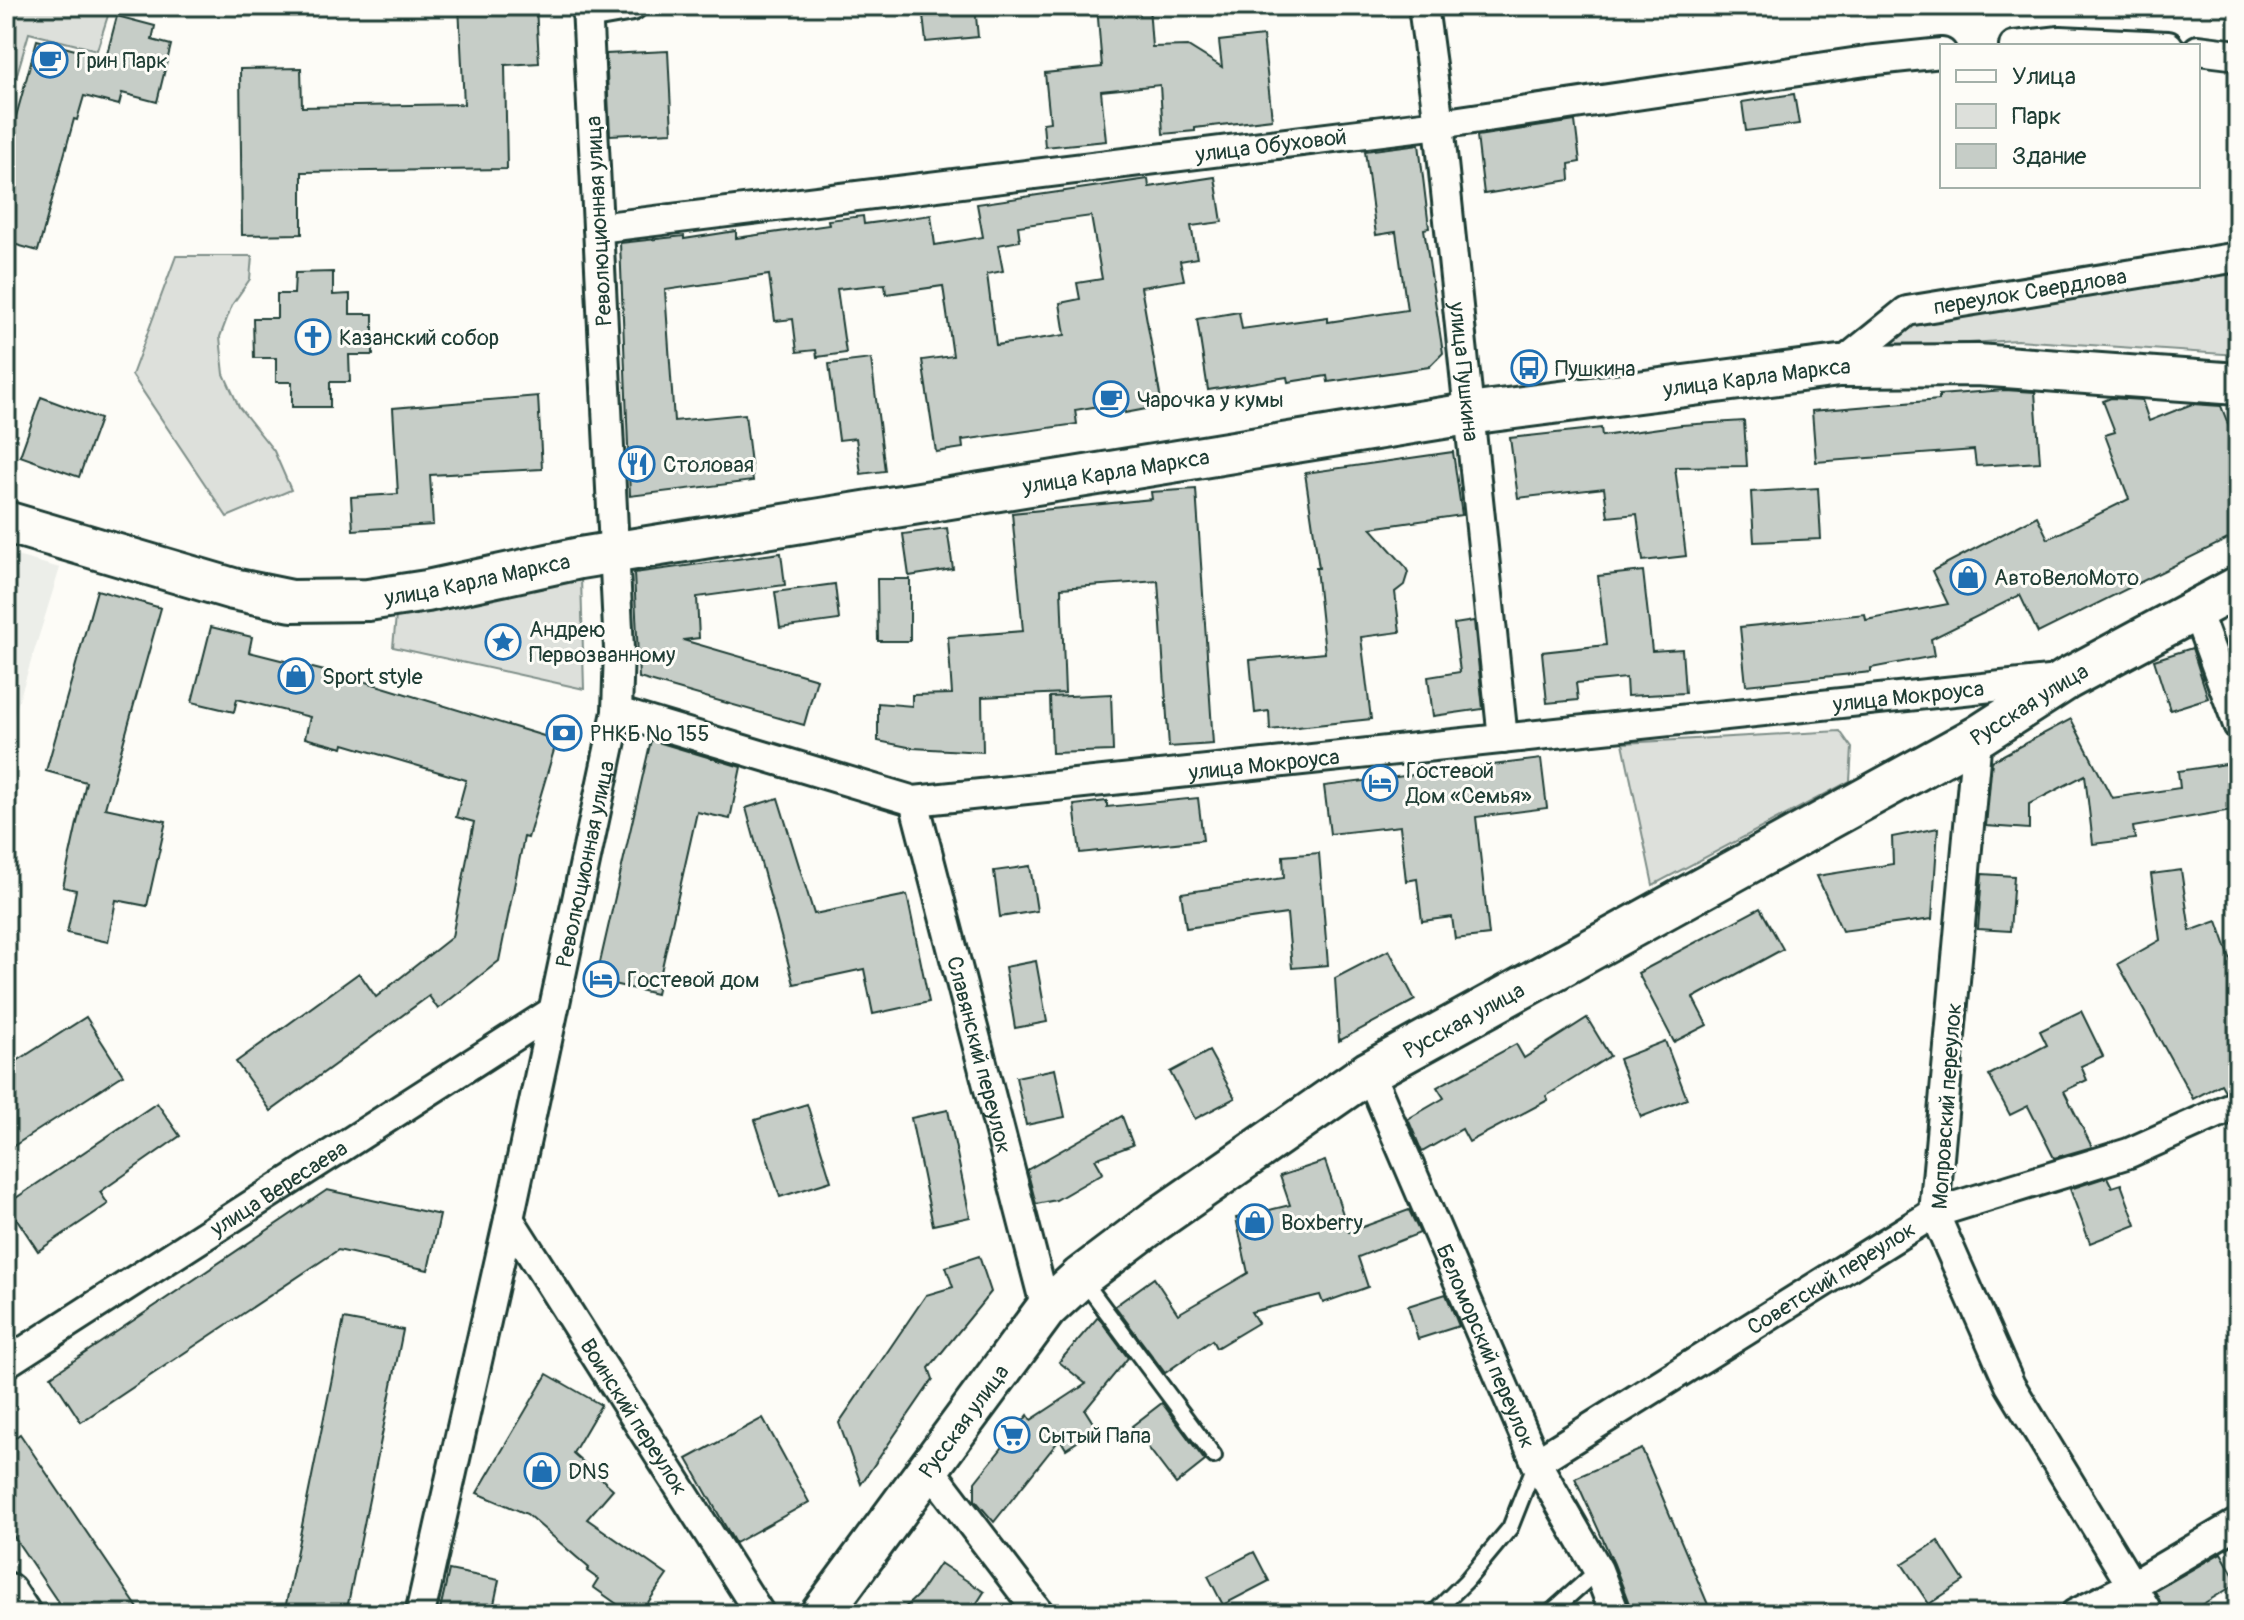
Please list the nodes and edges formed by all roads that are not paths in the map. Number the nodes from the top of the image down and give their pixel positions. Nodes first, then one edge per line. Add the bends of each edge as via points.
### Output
1 (632, 6) edge
2 (1423, 6) edge
3 (587, 10) edge
4 (2032, 44) edge
5 (2125, 44) edge
6 (2200, 50) edge
7 (1940, 53) edge
8 (2238, 55) edge
9 (1439, 124) junction
10 (598, 228) junction
11 (2238, 257) edge
12 (1839, 366) junction
13 (2238, 384) edge
14 (1468, 414) junction
15 (6, 522) edge
16 (614, 553) junction
17 (2238, 587) edge
18 (2195, 608) junction
19 (2067, 679) junction
20 (617, 712) junction
21 (2238, 725) edge
22 (1977, 737) junction
23 (1503, 739) junction
24 (914, 801) junction
25 (552, 1012) junction
26 (1369, 1072) junction
27 (2238, 1104) edge
28 (1934, 1213) junction
29 (509, 1219) junction
30 (1081, 1277) junction
31 (1046, 1309) junction
32 (6, 1363) edge
33 (1214, 1456) dead end
34 (1536, 1462) junction
35 (929, 1468) junction
36 (2238, 1523) edge
37 (1598, 1570) junction
38 (2131, 1586) junction
39 (6, 1593) edge
40 (20, 1614) edge
41 (420, 1614) edge
42 (760, 1614) edge
43 (821, 1614) edge
44 (1040, 1614) edge
45 (1433, 1614) edge
46 (1549, 1614) edge
47 (1615, 1614) edge
48 (2075, 1614) edge
49 (2149, 1614) edge

1 - 3 street
2 - 9 street, улица Пушкина
3 - 10 street, Революционная улица
4 - 5 street
6 - 8 street
7 - 9 street, улица Обуховой
9 - 10 street, улица Обуховой
9 - 14 street, улица Пушкина
10 - 16 street, Революционная улица
11 - 12 street, переулок Свердлова via 1907,311
12 - 13 main road, улица Карла Маркса via 1977,365
12 - 14 main road, улица Карла Маркса
14 - 16 main road, улица Карла Маркса
14 - 23 street, улица Пушкина
15 - 16 main road, улица Карла Маркса via 233,589 310,602 412,594
16 - 20 street, Революционная улица
17 - 18 main road, Русская улица
18 - 19 main road, Русская улица
18 - 21 street
19 - 22 main road, Русская улица
19 - 23 street, улица Мокроуса
20 - 24 street, улица Мокроуса
20 - 25 street, Революционная улица
22 - 26 main road, Русская улица
22 - 28 street, Мопровский переулок
23 - 24 street, улица Мокроуса
24 - 31 street, Славянский переулок
25 - 29 street, Революционная улица
25 - 32 street, улица Вересаева
26 - 30 main road, Русская улица
26 - 34 street, Беломорский переулок
27 - 28 street, Советский переулок via 2129,1153
28 - 34 street, Советский переулок
28 - 38 street, Мопровский переулок via 2010,1385
29 - 41 street, Революционная улица
29 - 42 street, Воинский переулок
30 - 31 main road, Русская улица
30 - 33 lane
31 - 35 main road, Русская улица
34 - 37 street, Беломорский переулок
34 - 45 lane via 1510,1528
35 - 43 main road, Русская улица
35 - 44 street
36 - 38 street
37 - 46 lane
37 - 47 street, Беломорский переулок
38 - 48 street
38 - 49 street, Мопровский переулок
39 - 40 main road

